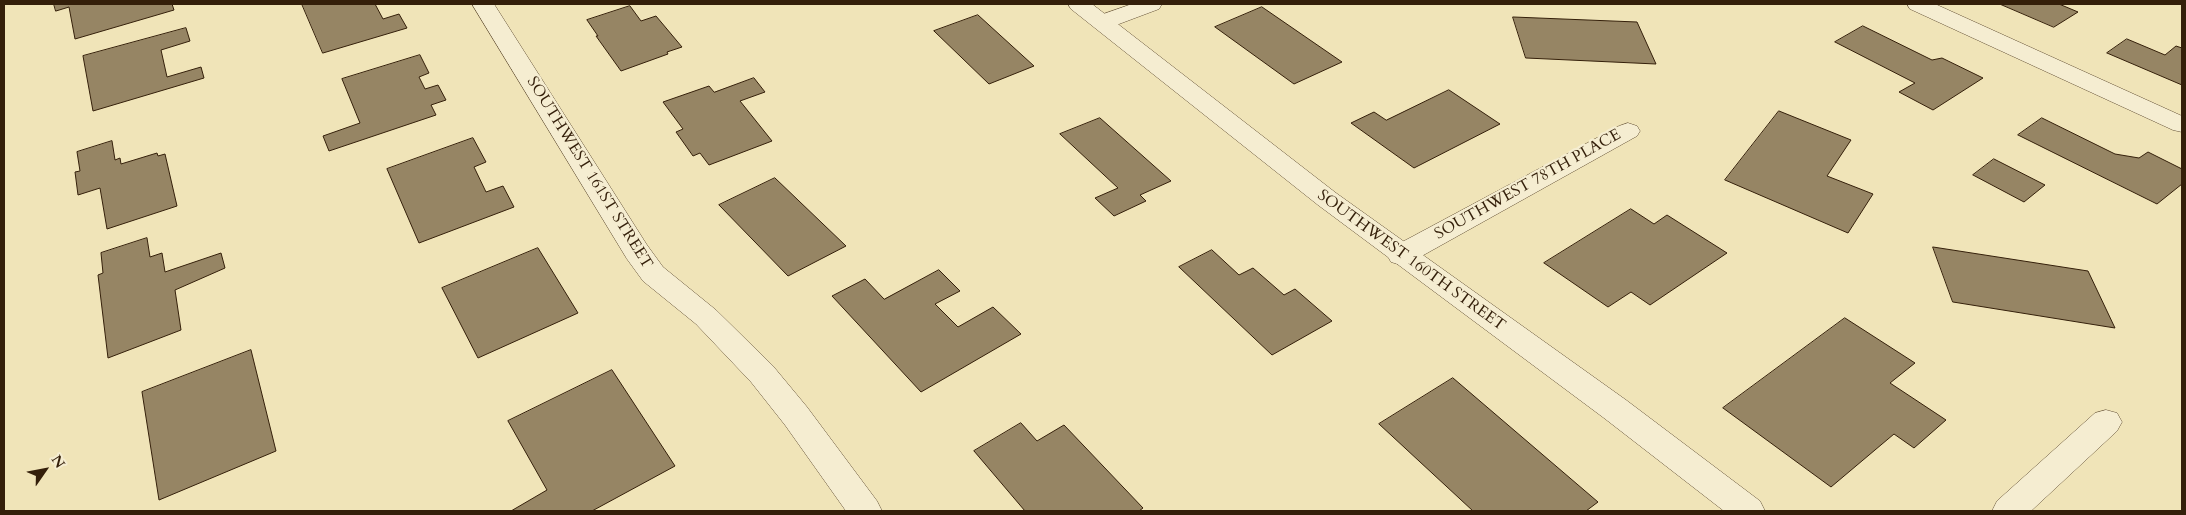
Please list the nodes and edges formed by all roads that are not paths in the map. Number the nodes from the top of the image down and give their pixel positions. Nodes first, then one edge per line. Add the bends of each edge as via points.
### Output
1 (483, 4) edge
2 (1080, 4) edge
3 (1151, 4) edge
4 (1918, 4) edge
5 (1103, 22) junction
6 (2182, 125) edge
7 (1628, 131) dead end
8 (1401, 255) junction
9 (2106, 422) dead end
10 (865, 511) edge
11 (1748, 511) edge
12 (2009, 511) edge

1 - 10 street, SOUTHWEST 161ST STREET via 653,274 706,317 762,374
2 - 5 street, SOUTHWEST 160TH STREET
3 - 5 street
4 - 6 street
5 - 8 street, SOUTHWEST 160TH STREET
7 - 8 street, SOUTHWEST 78TH PLACE
8 - 11 street, SOUTHWEST 160TH STREET via 1615,409
9 - 12 street

